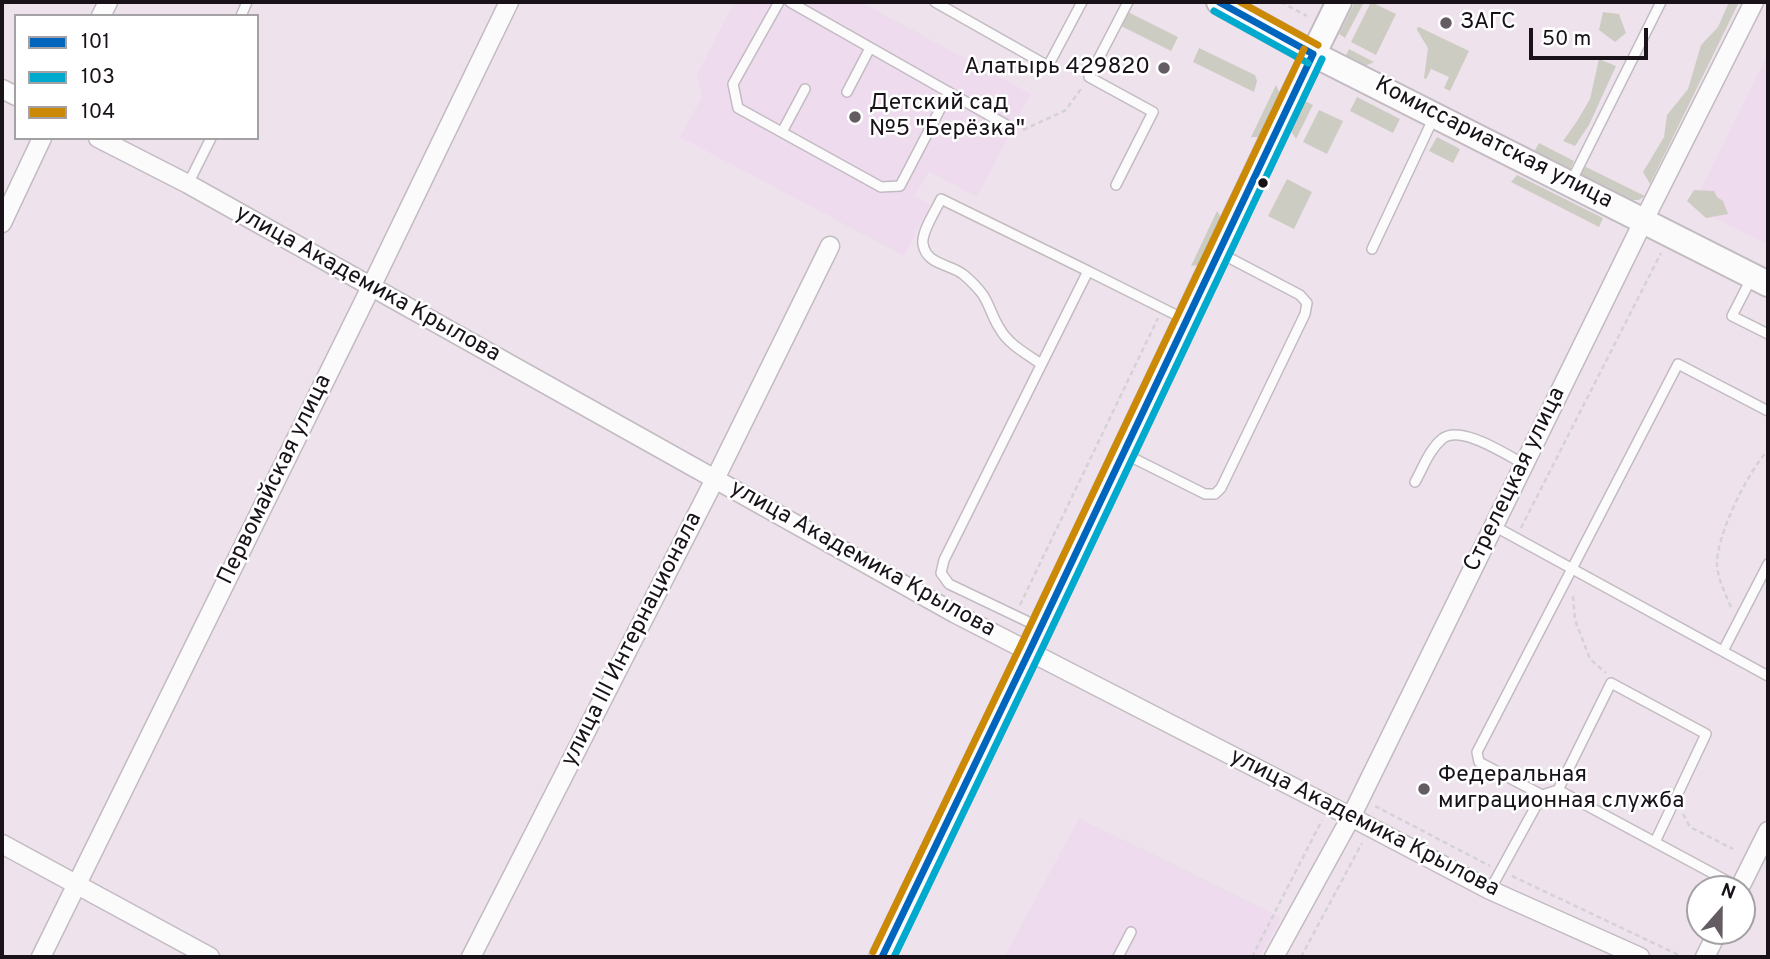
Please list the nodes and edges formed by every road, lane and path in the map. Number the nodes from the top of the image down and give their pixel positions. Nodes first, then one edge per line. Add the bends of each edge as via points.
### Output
1 (779, 2) edge
2 (790, 2) edge
3 (935, 2) edge
4 (1082, 2) edge
5 (1128, 2) edge
6 (1219, 2) edge
7 (1281, 2) edge
8 (1339, 2) edge
9 (1661, 2) edge
10 (1754, 2) edge
11 (506, 3) edge
12 (1307, 16) dead end
13 (870, 48) junction
14 (1313, 54) junction
15 (1089, 77) junction
16 (805, 89) dead end
17 (847, 92) dead end
18 (949, 92) junction
19 (1434, 115) junction
20 (1010, 127) joint
21 (782, 132) junction
22 (41, 140) edge
23 (102, 140) edge
24 (210, 140) edge
25 (1570, 183) junction
26 (188, 184) junction
27 (1115, 185) dead end
28 (1644, 220) junction
29 (2, 223) edge
30 (1669, 234) junction
31 (830, 246) dead end
32 (1372, 249) dead end
33 (1219, 252) junction
34 (1088, 271) junction
35 (1760, 279) edge
36 (371, 288) junction
37 (1163, 309) junction
38 (1186, 321) junction
39 (1768, 334) edge
40 (1041, 364) junction
41 (1768, 411) edge
42 (1768, 450) edge
43 (1124, 453) junction
44 (1524, 464) junction
45 (715, 479) junction
46 (1415, 482) dead end
47 (1494, 526) junction
48 (1516, 538) junction
49 (1768, 564) edge
50 (1571, 568) junction
51 (1015, 616) junction
52 (1738, 622) junction
53 (1040, 628) junction
54 (1723, 651) junction
55 (1029, 652) junction
56 (1609, 675) dead end
57 (1768, 676) edge
58 (1558, 790) junction
59 (1542, 795) junction
60 (1360, 798) junction
61 (1675, 799) junction
62 (1330, 806) junction
63 (1351, 817) junction
64 (1371, 828) junction
65 (1768, 831) edge
66 (1655, 842) junction
67 (2, 844) edge
68 (1733, 849) dead end
69 (1500, 871) junction
70 (1716, 875) edge
71 (1746, 875) edge
72 (77, 885) junction
73 (1490, 890) junction
74 (1131, 932) dead end
75 (41, 957) edge
76 (210, 957) edge
77 (471, 957) edge
78 (882, 957) edge
79 (1118, 957) edge
80 (1252, 957) edge
81 (1274, 957) edge
82 (1301, 957) edge
83 (1640, 957) edge
84 (1683, 957) edge

1 - 21 lane via 733,84 738,108
2 - 13 lane
3 - 4 lane via 1048,66
5 - 15 lane
6 - 14 street, Комиссариатская улица
7 - 12 path
8 - 14 street
9 - 25 lane
10 - 28 street, Стрелецкая улица
11 - 36 street, Первомайская улица
13 - 17 lane
13 - 18 lane
14 - 19 street, Комиссариатская улица
14 - 33 street
15 - 20 path via 1066,110 1020,132
15 - 27 lane via 1153,112
16 - 21 lane
18 - 20 lane
18 - 21 lane via 900,186 881,187
19 - 25 street, Комиссариатская улица
19 - 32 lane
22 - 29 street
23 - 26 street, улица Академика Крылова
24 - 26 lane
25 - 28 street, Комиссариатская улица
26 - 36 street, улица Академика Крылова
28 - 30 street, Комиссариатская улица
28 - 44 street, Стрелецкая улица
30 - 35 street, Комиссариатская улица
30 - 48 path
31 - 45 street, улица III Интернационала
33 - 38 street
33 - 43 lane via 1300,295 1307,303 1305,314 1215,494 1205,494
34 - 37 lane
34 - 40 lane
34 - 40 lane via 941,199 923,236 928,255 963,274 983,294 1001,331
35 - 39 lane via 1732,316
36 - 45 street, улица Академика Крылова
36 - 72 street, Первомайская улица
37 - 38 lane
37 - 51 path
38 - 43 street
40 - 51 lane via 941,573 949,584
41 - 50 lane via 1678,364
42 - 52 path via 1730,514 1720,543 1717,564 1722,587
43 - 53 street
44 - 46 lane via 1455,433 1433,450
44 - 47 street, Стрелецкая улица
45 - 55 street, улица Академика Крылова
45 - 77 street, улица III Интернационала
47 - 48 lane
47 - 60 street, Стрелецкая улица
48 - 50 lane
49 - 52 lane
50 - 54 lane
50 - 56 path via 1575,620 1590,659
50 - 59 lane via 1477,752 1479,762
51 - 53 lane
52 - 54 lane
53 - 55 street
54 - 57 lane
55 - 62 street, улица Академика Крылова
55 - 78 street
58 - 59 lane
58 - 61 lane via 1611,683 1706,734
58 - 66 lane
59 - 69 lane
60 - 63 street, Стрелецкая улица
60 - 69 path
61 - 66 lane
61 - 68 path via 1690,827
62 - 63 street, улица Академика Крылова
62 - 80 path
63 - 64 street, улица Академика Крылова
63 - 81 street, Стрелецкая улица
64 - 73 street, улица Академика Крылова
64 - 82 path
65 - 71 street
66 - 70 lane
67 - 72 street
69 - 73 lane
69 - 84 path
72 - 75 street, Первомайская улица
72 - 76 street
73 - 83 street, улица Академика Крылова
74 - 79 lane

